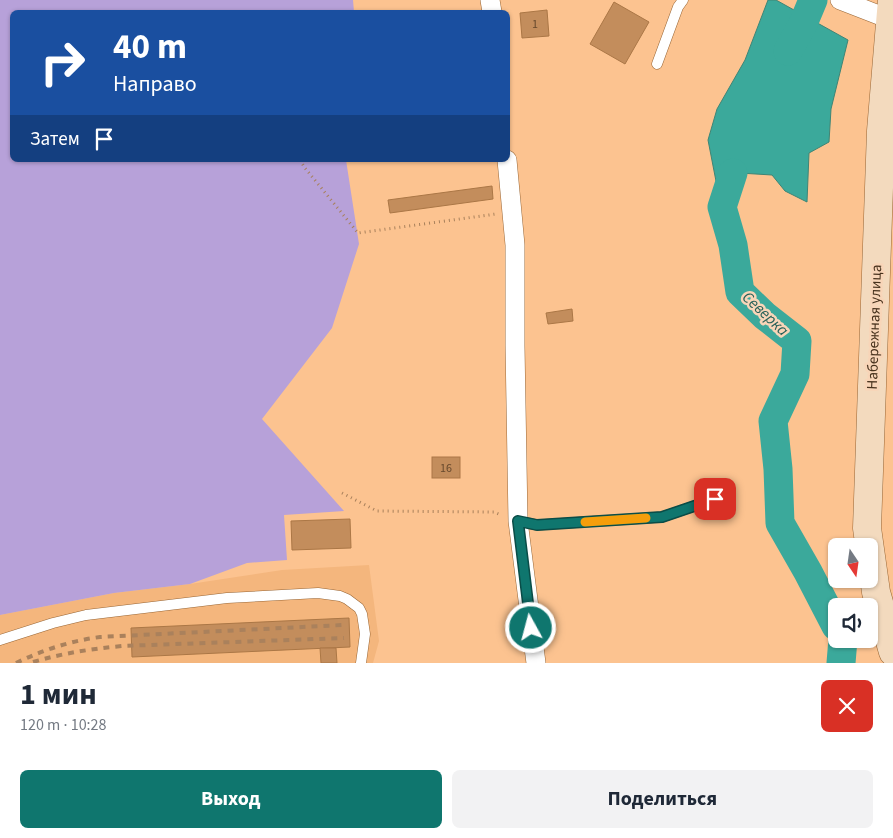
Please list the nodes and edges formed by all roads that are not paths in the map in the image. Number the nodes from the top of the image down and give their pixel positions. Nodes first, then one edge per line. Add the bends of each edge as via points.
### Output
1 (683, 0) edge
2 (843, 2) edge
3 (891, 10) edge
4 (658, 64) dead end
5 (507, 162) edge
6 (715, 499) dead end
7 (518, 521) junction
8 (0, 640) edge
9 (893, 652) edge
10 (361, 663) edge
11 (536, 663) edge

1 - 4 lane
2 - 3 street
3 - 9 street, Набережная улица via 881,131 867,528 876,592
5 - 7 street via 515,245
6 - 7 lane via 662,517 537,525
7 - 11 street
8 - 10 lane via 86,615 227,598 318,593 340,596 359,608 365,634

